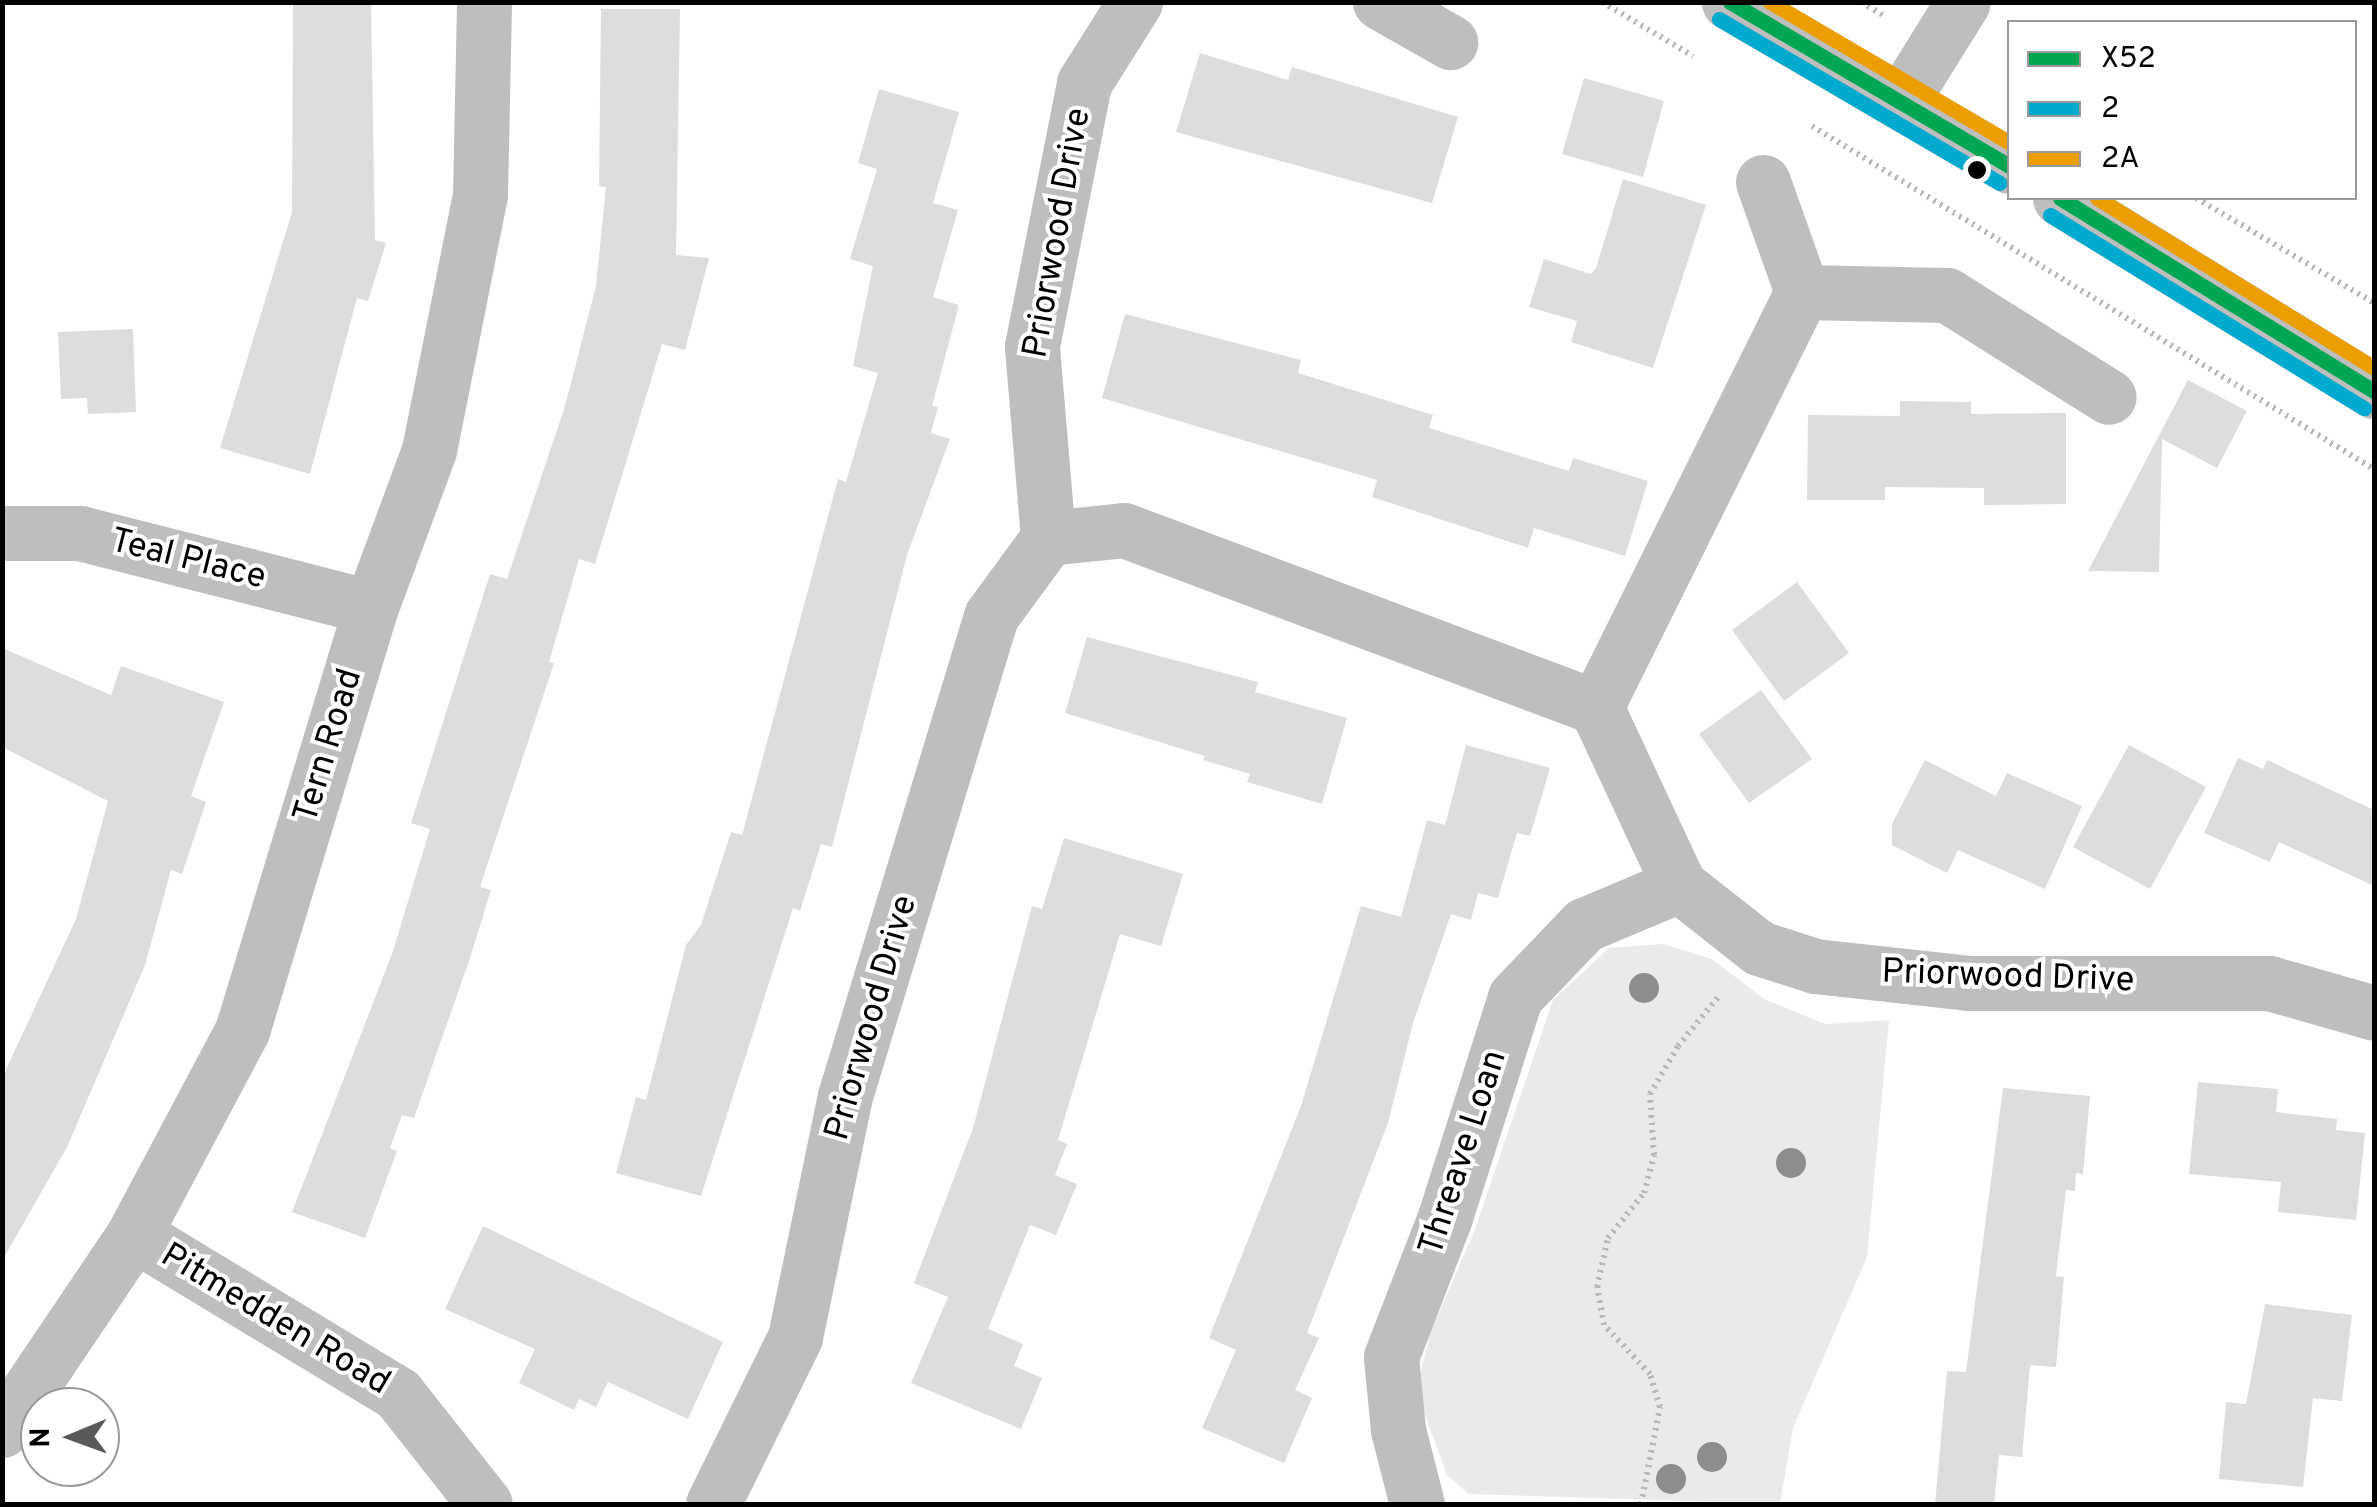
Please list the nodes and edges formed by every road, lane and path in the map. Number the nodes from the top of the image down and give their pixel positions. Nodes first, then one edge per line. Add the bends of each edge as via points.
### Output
1 (484, 2) edge
2 (1135, 2) edge
3 (1380, 2) edge
4 (1602, 2) edge
5 (1730, 2) edge
6 (1963, 2) edge
7 (1450, 42) dead end
8 (1698, 59) dead end
9 (1902, 100) junction
10 (1793, 115) dead end
11 (2007, 164) edge
12 (1763, 182) dead end
13 (2063, 200) edge
14 (2199, 200) edge
15 (1802, 292) junction
16 (2374, 303) edge
17 (2374, 391) edge
18 (2109, 397) dead end
19 (2374, 469) edge
20 (2, 533) edge
21 (1048, 538) junction
22 (371, 607) junction
23 (1596, 707) junction
24 (1680, 885) junction
25 (1760, 948) junction
26 (2374, 1013) edge
27 (134, 1234) junction
28 (2, 1430) edge
29 (484, 1504) edge
30 (713, 1504) edge
31 (1417, 1504) edge
32 (1641, 1504) edge

1 - 22 street, Tern Road via 480,195 466,288 429,450
2 - 21 street, Priorwood Drive via 1084,82 1032,346
3 - 7 street
4 - 8 path
5 - 9 street
6 - 9 street
9 - 11 street
10 - 19 path
12 - 15 street
13 - 17 street
14 - 16 path
15 - 18 street via 1948,295
15 - 23 street
20 - 22 street, Teal Place via 80,532
21 - 23 street via 1124,530
21 - 30 street, Priorwood Drive via 992,616 845,1096 795,1336
22 - 27 street, Tern Road via 242,1031
23 - 24 street, Priorwood Drive
24 - 25 street, Priorwood Drive
24 - 31 street, Threave Loan via 1584,925 1515,996 1446,1217 1392,1357 1398,1430
25 - 26 street, Priorwood Drive via 1815,966 1968,983 2268,984
25 - 32 path via 1678,1046 1650,1094 1654,1155 1644,1193 1608,1238 1597,1287 1604,1326 1650,1374 1660,1407
27 - 28 street, Tern Road
27 - 29 street, Pitmedden Road via 398,1394

